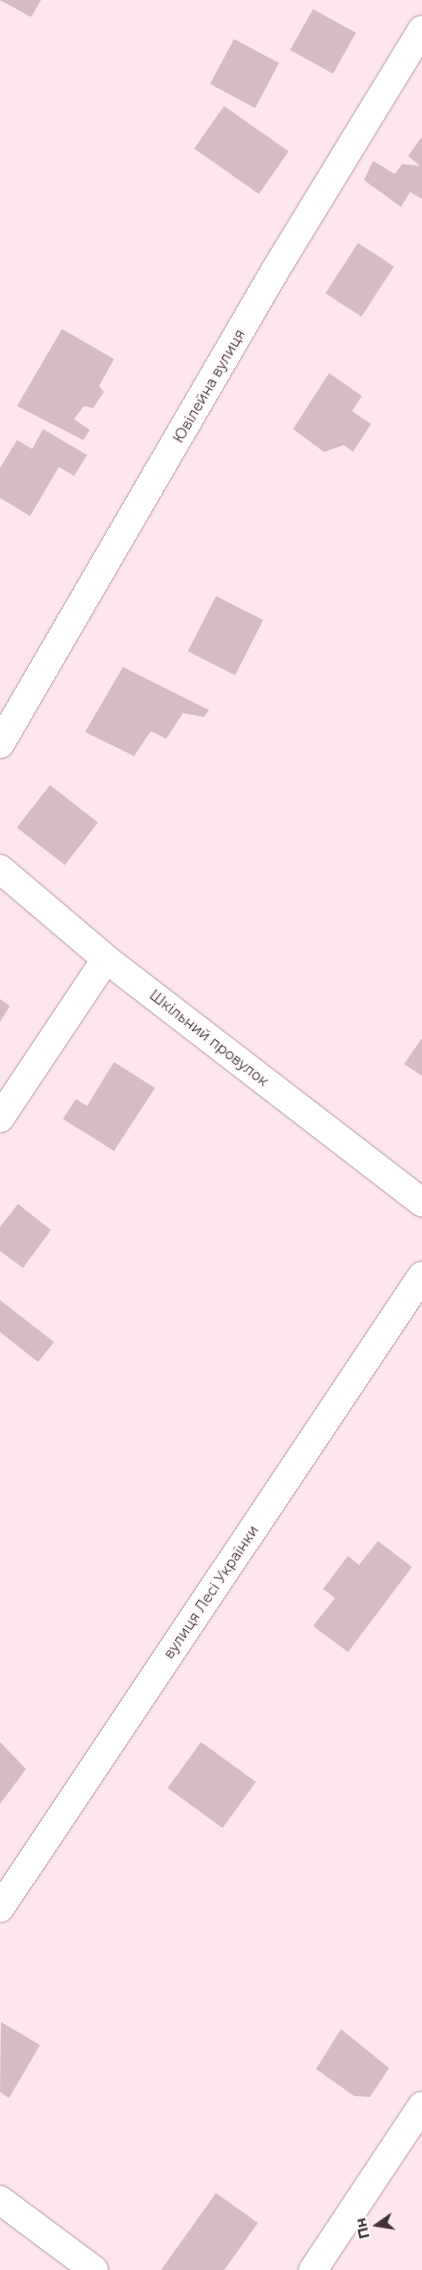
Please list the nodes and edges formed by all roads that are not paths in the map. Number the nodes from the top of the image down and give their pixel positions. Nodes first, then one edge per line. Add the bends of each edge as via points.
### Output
1 (422, 30) edge
2 (0, 744) edge
3 (0, 868) edge
4 (106, 959) junction
5 (0, 1118) edge
6 (422, 1202) edge
7 (422, 1276) edge
8 (0, 1908) edge
9 (422, 2106) edge
10 (0, 2200) edge
11 (94, 2270) edge
12 (313, 2270) edge

1 - 2 street, Ювілейна вулиця via 276,269
3 - 4 street, Шкільний провулок
4 - 5 street
4 - 6 street, Шкільний провулок
7 - 8 street, вулиця Лесі Українки
9 - 12 street
10 - 11 street

